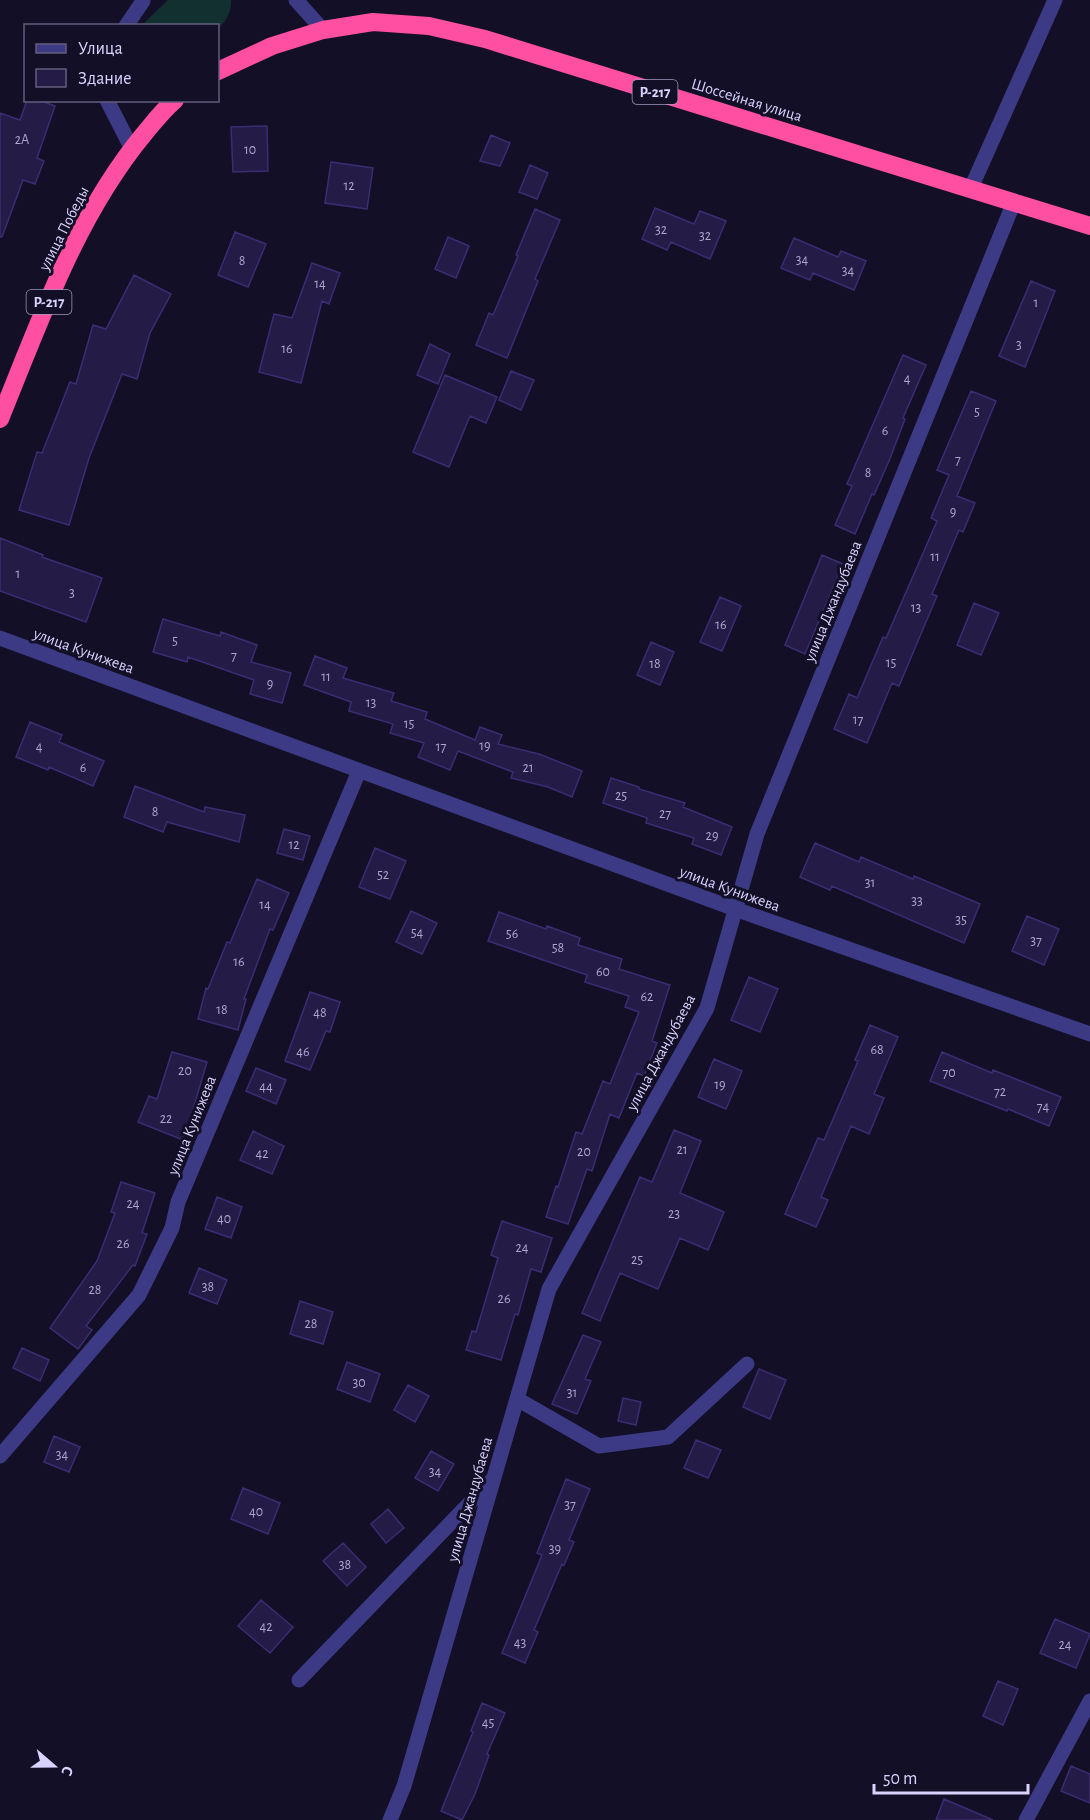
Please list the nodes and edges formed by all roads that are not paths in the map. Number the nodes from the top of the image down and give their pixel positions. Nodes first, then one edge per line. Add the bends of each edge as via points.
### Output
1 (143, 0) edge
2 (296, 0) edge
3 (1055, 0) edge
4 (127, 24) edge
5 (323, 30) junction
6 (219, 71) edge
7 (108, 102) edge
8 (173, 102) edge
9 (132, 149) junction
10 (971, 188) junction
11 (1014, 202) junction
12 (1090, 226) edge
13 (0, 419) edge
14 (0, 638) edge
15 (359, 771) junction
16 (735, 909) junction
17 (1090, 1034) edge
18 (747, 1364) dead end
19 (517, 1399) junction
20 (0, 1456) edge
21 (494, 1478) junction
22 (299, 1680) dead end
23 (1090, 1701) edge
24 (390, 1820) edge
25 (1026, 1820) edge

1 - 4 street
2 - 5 street
3 - 10 street
5 - 6 highway, Шоссейная улица / Р-217 via 272,46
5 - 10 highway, Шоссейная улица / Р-217 via 373,22 429,26 485,39
7 - 9 street
8 - 9 highway, Р-217
9 - 13 highway, улица Победы / Р-217 via 105,188 68,258
10 - 11 highway, Шоссейная улица / Р-217
11 - 12 highway, Шоссейная улица / Р-217
11 - 16 street, улица Джандубаева via 757,834
14 - 15 street, улица Кунижева
15 - 16 street, улица Кунижева
15 - 20 street, улица Кунижева via 178,1202 172,1228 139,1295
16 - 17 street, улица Кунижева
16 - 19 street, улица Джандубаева via 707,1008 549,1289
18 - 19 street via 668,1437 599,1446
19 - 21 street, улица Джандубаева
21 - 22 street
21 - 24 street, улица Джандубаева via 404,1786
23 - 25 street

